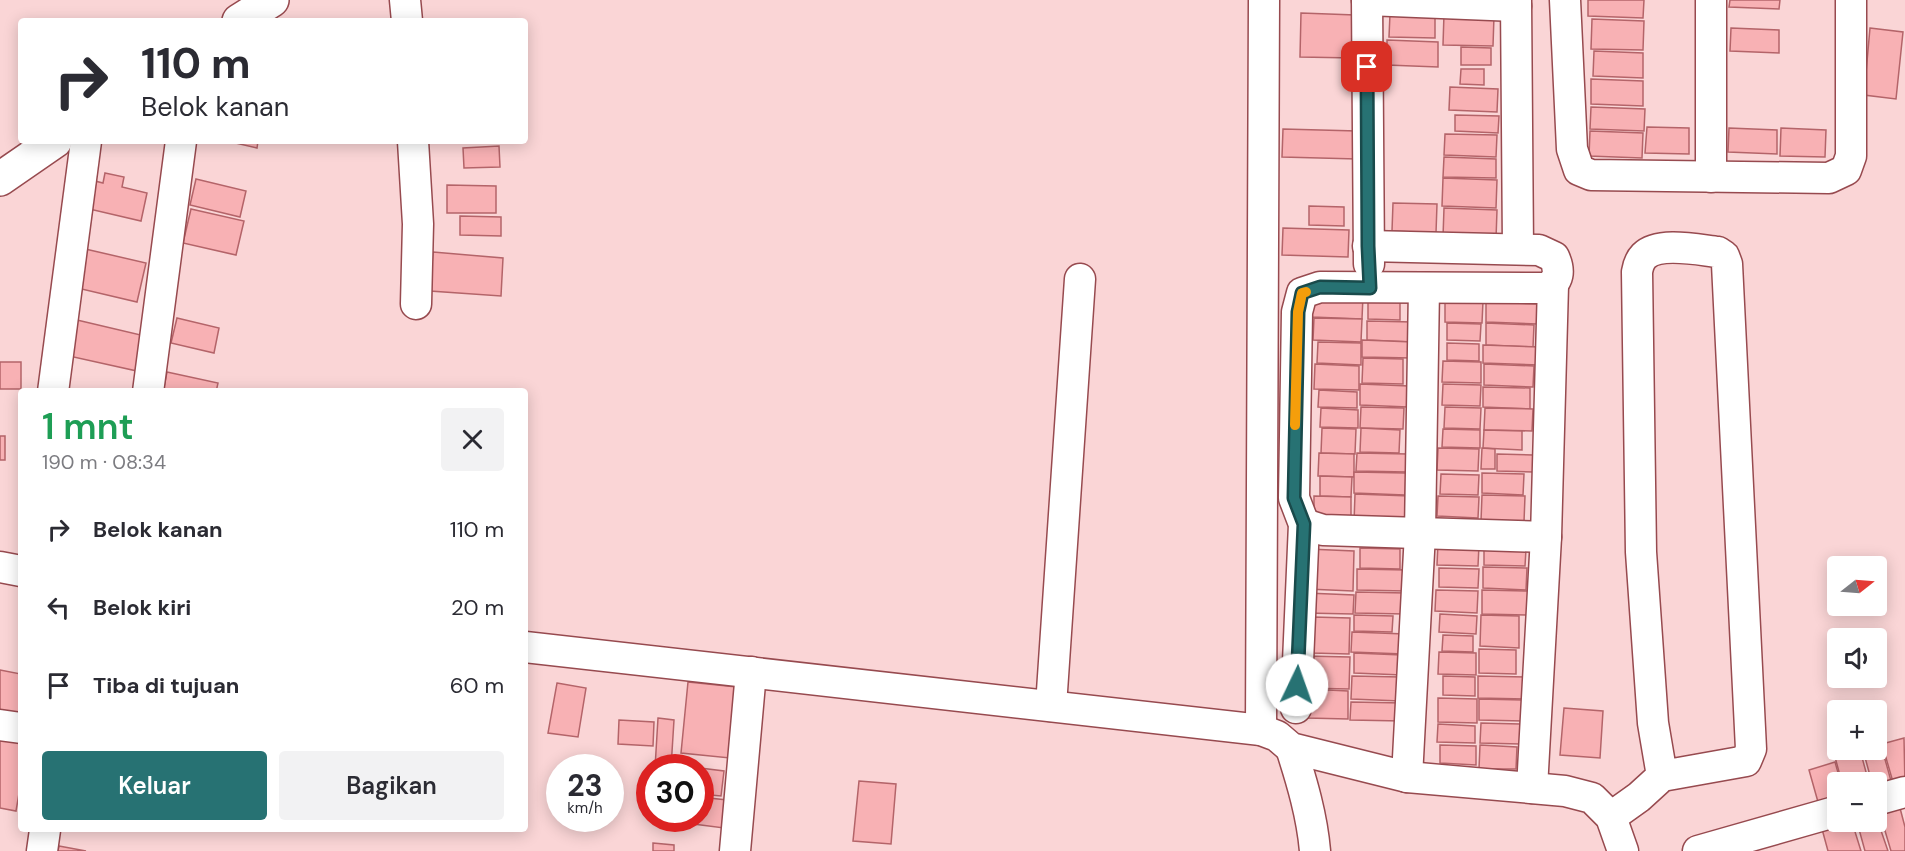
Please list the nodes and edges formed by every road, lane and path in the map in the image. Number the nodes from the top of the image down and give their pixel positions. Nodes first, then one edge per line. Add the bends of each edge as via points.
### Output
1 (272, 0) edge
2 (405, 0) edge
3 (1264, 0) edge
4 (1367, 0) edge
5 (1565, 0) edge
6 (1711, 0) edge
7 (1851, 0) edge
8 (1516, 3) edge
9 (244, 18) edge
10 (407, 18) edge
11 (51, 144) edge
12 (86, 144) edge
13 (181, 144) edge
14 (413, 144) edge
15 (1711, 177) junction
16 (0, 179) edge
17 (1368, 246) junction
18 (1518, 249) junction
19 (1080, 279) dead end
20 (1553, 285) junction
21 (1370, 288) junction
22 (1424, 288) junction
23 (416, 304) dead end
24 (54, 388) edge
25 (149, 388) edge
26 (1304, 524) junction
27 (1420, 533) junction
28 (1546, 537) junction
29 (0, 567) edge
30 (18, 570) edge
31 (528, 647) edge
32 (751, 672) junction
33 (1051, 706) junction
34 (1296, 708) dead end
35 (0, 725) edge
36 (18, 728) edge
37 (1261, 730) junction
38 (1291, 748) junction
39 (1662, 776) junction
40 (1407, 777) junction
41 (1532, 788) junction
42 (1905, 792) edge
43 (1887, 797) edge
44 (1827, 814) edge
45 (1611, 818) junction
46 (45, 832) edge
47 (42, 851) edge
48 (735, 851) edge
49 (1315, 851) edge
50 (1623, 851) edge
51 (1698, 851) edge

1 - 9 highway
2 - 10 street
3 - 37 street
4 - 8 street
4 - 17 street
5 - 15 street via 1572,149 1579,170 1591,175
6 - 15 street
7 - 15 street via 1851,156 1846,170 1829,178
8 - 18 street
11 - 16 highway
12 - 24 street
13 - 25 street
14 - 23 street via 418,224
17 - 18 street
17 - 21 street
18 - 20 street via 1539,250 1554,256 1558,267
19 - 33 street
20 - 22 street
20 - 28 street
21 - 22 street
21 - 26 street via 1320,287 1302,293 1298,312 1294,498
22 - 27 street
26 - 27 street via 1323,530
26 - 34 street
27 - 28 street
27 - 40 street
28 - 41 street
29 - 30 street
31 - 32 street
32 - 33 street
32 - 48 street
33 - 37 street
35 - 36 street
37 - 38 street via 1277,736
38 - 40 street
38 - 49 street
39 - 39 street via 1746,761 1751,749 1727,264 1718,252 1667,247 1646,254 1637,273 1641,552 1653,723
39 - 45 street
40 - 41 street
41 - 45 street via 1565,790 1592,798
42 - 43 street
44 - 51 street
45 - 50 street
46 - 47 street

